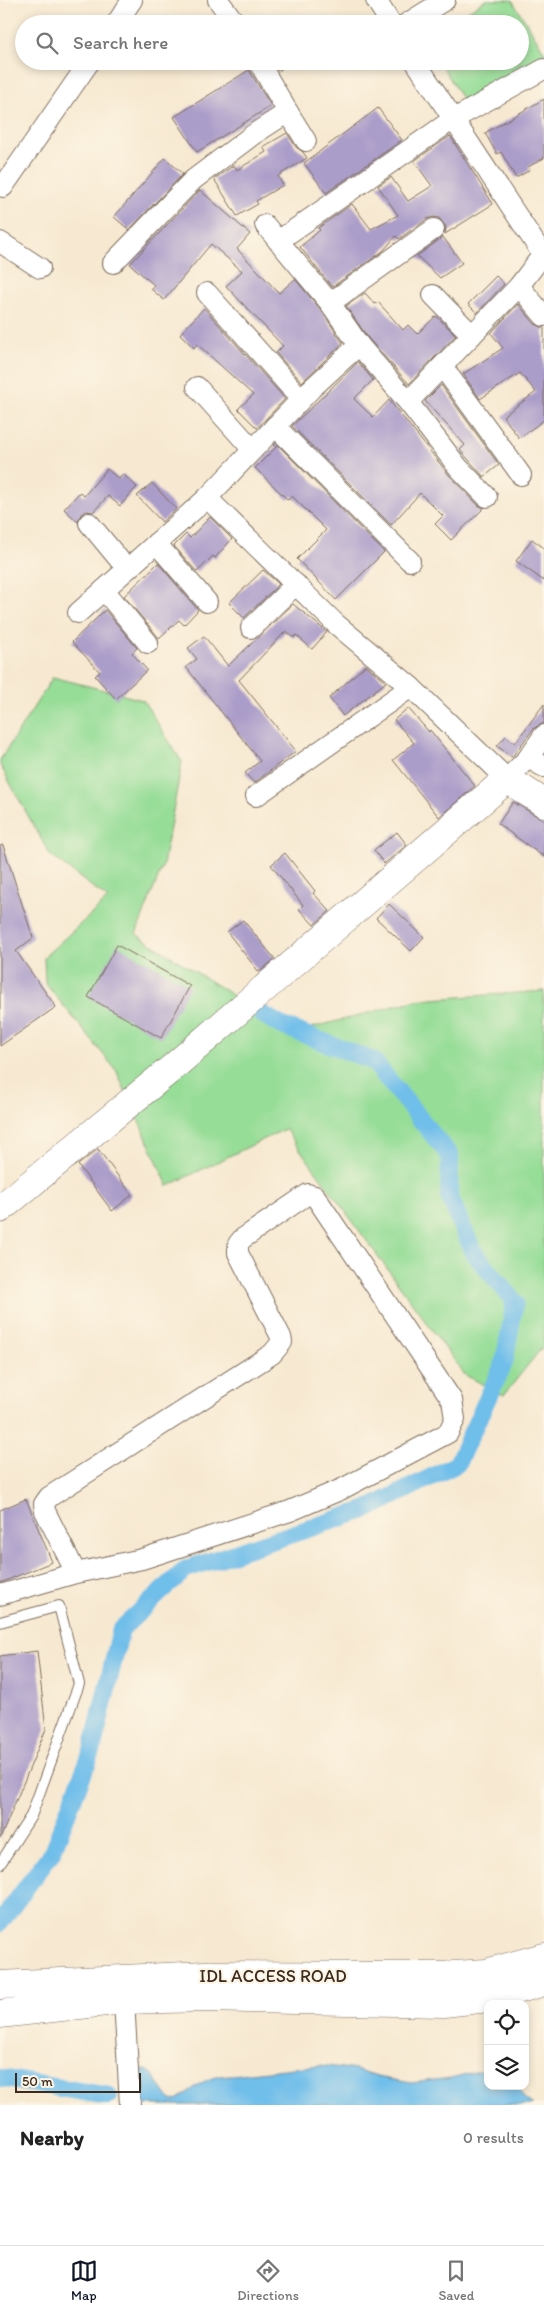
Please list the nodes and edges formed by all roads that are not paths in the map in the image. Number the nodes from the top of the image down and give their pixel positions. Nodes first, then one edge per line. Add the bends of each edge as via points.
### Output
1 (132, 0) edge
2 (218, 0) edge
3 (376, 0) edge
4 (445, 0) edge
5 (122, 15) edge
6 (229, 15) edge
7 (386, 15) edge
8 (421, 15) edge
9 (544, 69) edge
10 (84, 70) edge
11 (263, 70) edge
12 (421, 70) edge
13 (288, 112) junction
14 (452, 120) junction
15 (306, 141) dead end
16 (3, 187) dead end
17 (265, 225) dead end
18 (434, 229) dead end
19 (278, 240) junction
20 (0, 242) edge
21 (544, 254) edge
22 (113, 263) dead end
23 (40, 268) dead end
24 (519, 286) junction
25 (207, 293) dead end
26 (433, 295) dead end
27 (330, 303) junction
28 (544, 316) edge
29 (472, 335) junction
30 (359, 345) junction
31 (442, 366) junction
32 (196, 387) dead end
33 (301, 399) junction
34 (408, 402) junction
35 (275, 426) junction
36 (252, 450) junction
37 (521, 475) dead end
38 (488, 497) dead end
39 (207, 498) junction
40 (89, 523) dead end
41 (156, 544) junction
42 (410, 561) dead end
43 (127, 569) junction
44 (296, 584) junction
45 (104, 590) junction
46 (207, 602) dead end
47 (78, 614) dead end
48 (251, 628) dead end
49 (148, 643) dead end
50 (412, 687) junction
51 (544, 735) edge
52 (536, 762) edge
53 (508, 779) junction
54 (256, 796) dead end
55 (544, 804) edge
56 (0, 1209) edge
57 (76, 1573) junction
58 (0, 1595) edge
59 (0, 1622) edge
60 (0, 1864) edge
61 (544, 1957) edge
62 (544, 1982) edge
63 (0, 1985) edge
64 (124, 2000) junction
65 (0, 2014) edge
66 (130, 2105) edge

1 - 5 street
2 - 6 street
3 - 7 street
4 - 8 street
9 - 14 street
10 - 16 street
11 - 13 street
12 - 14 street
13 - 15 street
13 - 22 street via 193,180
14 - 19 street
14 - 21 street
17 - 19 street
18 - 27 street
19 - 27 street
20 - 23 street
21 - 24 street
24 - 28 street
24 - 29 street
25 - 33 street
26 - 29 street
27 - 30 street
29 - 31 street
30 - 33 street
30 - 34 street
31 - 34 street
31 - 37 street
32 - 36 street
33 - 35 street
34 - 38 street via 458,467
35 - 36 street
35 - 42 street
36 - 39 street
39 - 41 street
39 - 44 street
40 - 43 street
41 - 43 street
41 - 46 street
43 - 45 street
44 - 48 street
44 - 50 street via 336,624
45 - 47 street
45 - 49 street
50 - 53 street
50 - 54 street
51 - 52 street
52 - 53 street
53 - 55 street
53 - 56 street via 172,1068
57 - 57 street via 44,1504 49,1497 272,1354 282,1342 281,1337 238,1254 238,1244 308,1194 314,1196 452,1400 456,1419 448,1433 342,1489 290,1511 142,1559
57 - 58 street
59 - 60 lane via 59,1606 79,1684 31,1816
61 - 63 street, IDL ACCESS ROAD via 486,1973 439,1976 205,1975
62 - 64 street via 488,1998 444,2003 204,1998
64 - 65 street
64 - 66 street

